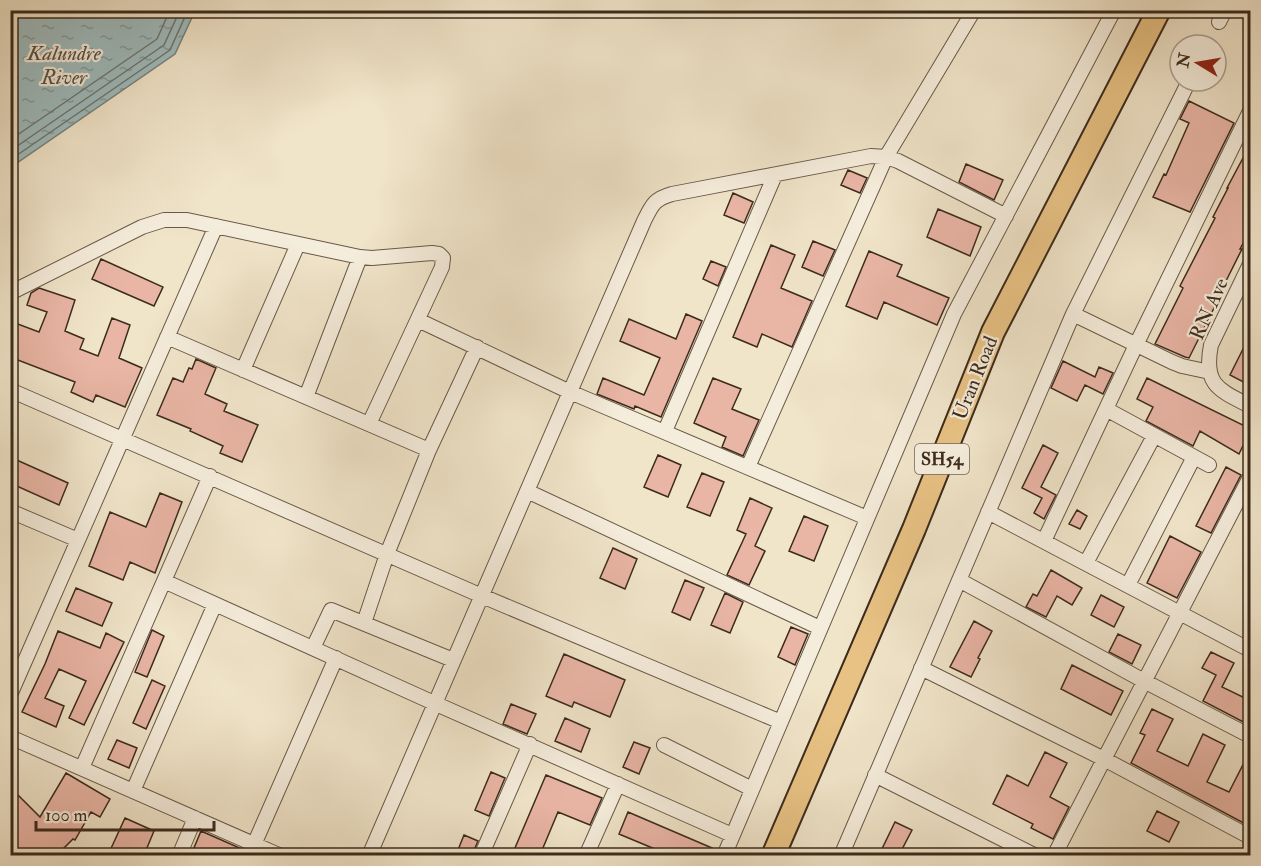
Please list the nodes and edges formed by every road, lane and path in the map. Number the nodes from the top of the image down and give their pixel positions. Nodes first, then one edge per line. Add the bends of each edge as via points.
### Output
1 (974, 10) edge
2 (1114, 10) edge
3 (1158, 13) edge
4 (1183, 93) edge
5 (1251, 111) edge
6 (886, 157) junction
7 (775, 175) junction
8 (1006, 216) junction
9 (216, 226) junction
10 (298, 244) junction
11 (360, 257) junction
12 (1251, 264) edge
13 (10, 293) edge
14 (1073, 314) junction
15 (418, 320) junction
16 (167, 337) junction
17 (1136, 345) junction
18 (477, 347) junction
19 (243, 370) junction
20 (1210, 372) junction
21 (10, 390) edge
22 (570, 392) junction
23 (306, 397) junction
24 (1251, 406) edge
25 (1106, 409) junction
26 (369, 424) junction
27 (665, 431) junction
28 (1154, 436) junction
29 (123, 438) junction
30 (429, 450) junction
31 (1194, 457) junction
32 (1209, 465) dead end
33 (748, 466) junction
34 (210, 476) junction
35 (1251, 477) edge
36 (526, 491) junction
37 (1244, 503) edge
38 (10, 511) edge
39 (988, 512) junction
40 (867, 518) junction
41 (78, 540) junction
42 (1044, 541) junction
43 (387, 554) junction
44 (1086, 563) junction
45 (959, 580) junction
46 (164, 581) junction
47 (1128, 585) junction
48 (482, 596) junction
49 (215, 604) junction
50 (1180, 612) junction
51 (364, 623) junction
52 (820, 628) junction
53 (313, 648) junction
54 (1251, 650) edge
55 (336, 658) junction
56 (453, 660) junction
57 (921, 668) junction
58 (1144, 681) junction
59 (10, 695) edge
60 (434, 703) junction
61 (781, 722) junction
62 (1251, 736) edge
63 (10, 737) edge
64 (530, 744) junction
65 (664, 745) dead end
66 (1104, 759) junction
67 (82, 768) junction
68 (875, 775) junction
69 (618, 784) junction
70 (752, 789) junction
71 (133, 791) junction
72 (195, 818) junction
73 (732, 835) junction
74 (1251, 837) edge
75 (252, 850) edge
76 (178, 855) edge
77 (281, 855) edge
78 (369, 855) edge
79 (481, 855) edge
80 (586, 855) edge
81 (724, 855) edge
82 (773, 855) edge
83 (841, 855) edge
84 (1036, 855) edge
85 (1054, 855) edge

1 - 6 street
2 - 8 street
3 - 82 main road, Uran Road / SH54 via 993,332 914,529
4 - 14 street
5 - 17 street
6 - 7 street via 871,156
6 - 8 street
6 - 33 street
7 - 22 street via 658,198 644,221
7 - 27 street
8 - 40 street via 954,314
9 - 10 street
9 - 13 street via 187,219 164,220 142,227
9 - 16 street
10 - 11 street
10 - 19 street
11 - 15 street via 432,253 441,256 444,262
11 - 23 street
12 - 20 street, RN Ave via 1211,345
14 - 17 street
14 - 39 street
15 - 18 street
15 - 26 street
16 - 19 street
16 - 29 street
17 - 20 street via 1182,366
17 - 25 street
18 - 22 street
18 - 30 street
19 - 23 street
20 - 24 street via 1221,390
21 - 29 street
22 - 27 street
22 - 36 street
23 - 26 street
25 - 28 street
25 - 42 street
26 - 30 street
27 - 33 street
28 - 31 street
28 - 44 street
29 - 34 street
29 - 41 street
30 - 43 street
31 - 32 street
31 - 47 street
33 - 40 street
34 - 43 street
34 - 46 street
35 - 37 street
36 - 48 street
36 - 52 street
37 - 50 street
38 - 41 street
39 - 42 street
39 - 45 street
40 - 52 street
41 - 59 street
42 - 44 street
43 - 48 street
43 - 51 street
44 - 47 street
45 - 57 street
45 - 58 street
46 - 49 street
46 - 67 street
47 - 50 street
48 - 56 street
48 - 61 street
49 - 53 street
49 - 71 street
50 - 54 street
50 - 58 street
51 - 53 street via 331,610
51 - 56 street
52 - 61 street
53 - 55 street
55 - 60 street
55 - 75 street
56 - 60 street
57 - 66 street
57 - 68 street
58 - 62 street
58 - 66 street
60 - 64 street
60 - 78 street
61 - 70 street
63 - 67 street
64 - 69 street
64 - 79 street
65 - 70 street
66 - 74 street
66 - 85 street
67 - 71 street
68 - 83 street
68 - 84 street
69 - 73 street
69 - 80 street
70 - 73 street
71 - 72 street
72 - 75 street
72 - 76 street
73 - 81 street
75 - 77 street

